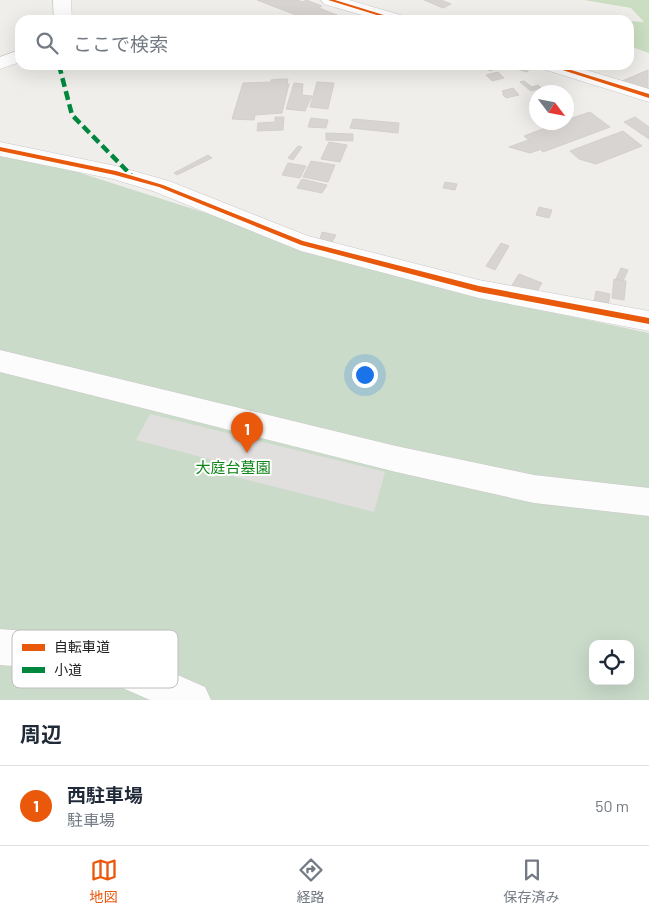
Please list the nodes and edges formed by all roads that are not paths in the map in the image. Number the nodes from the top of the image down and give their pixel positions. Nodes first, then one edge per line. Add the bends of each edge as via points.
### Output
1 (62, 0) edge
2 (330, 0) edge
3 (63, 15) edge
4 (381, 15) edge
5 (15, 58) edge
6 (0, 63) edge
7 (566, 70) edge
8 (649, 96) edge
9 (0, 149) edge
10 (649, 321) edge
11 (0, 361) edge
12 (649, 502) edge
13 (165, 688) edge
14 (192, 700) edge

1 - 3 street
2 - 4 street
5 - 6 street
7 - 8 street
9 - 10 street via 116,173 161,186 301,243 479,289
11 - 12 street via 396,460 534,489
13 - 14 street

